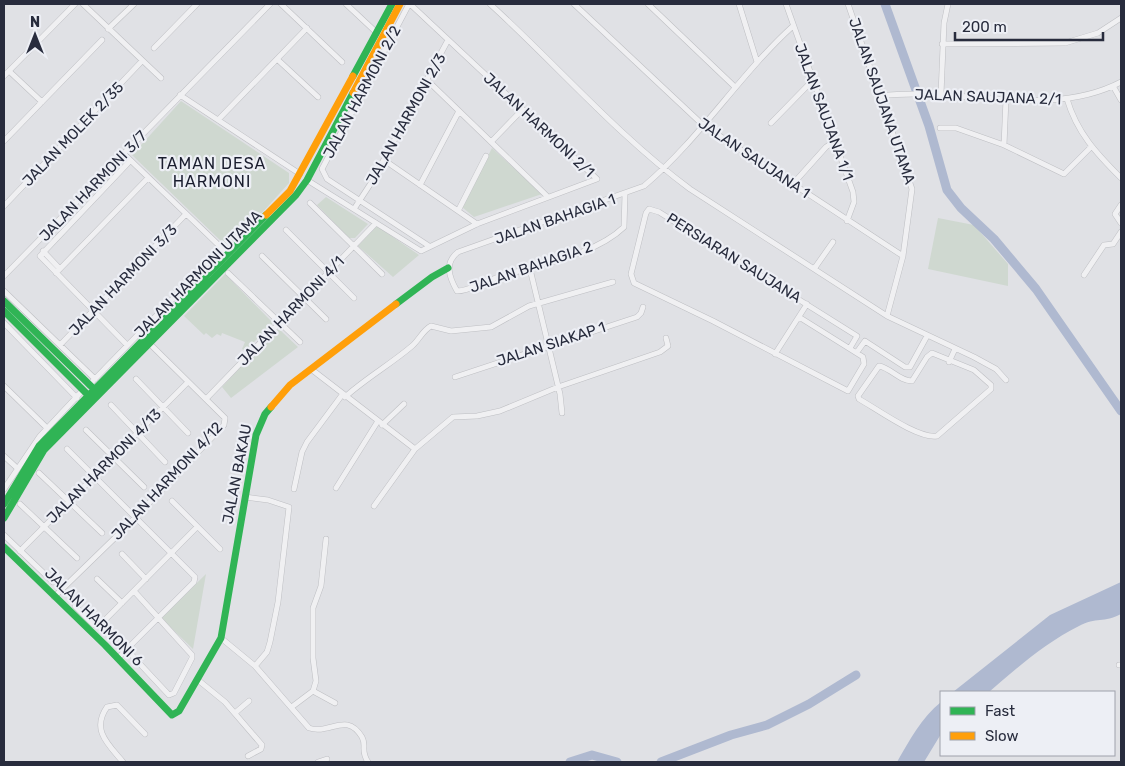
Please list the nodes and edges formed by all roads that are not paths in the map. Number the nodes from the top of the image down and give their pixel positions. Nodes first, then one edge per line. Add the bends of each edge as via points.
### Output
1 (74, 4) edge
2 (83, 4) edge
3 (134, 4) edge
4 (197, 4) edge
5 (270, 4) edge
6 (281, 4) edge
7 (346, 4) edge
8 (392, 4) edge
9 (400, 4) edge
10 (410, 4) edge
11 (490, 4) edge
12 (574, 4) edge
13 (648, 4) edge
14 (739, 4) edge
15 (786, 4) edge
16 (848, 4) edge
17 (948, 4) edge
18 (1121, 18) edge
19 (793, 26) junction
20 (108, 28) junction
21 (307, 28) junction
22 (376, 33) junction
23 (102, 40) dead end
24 (448, 40) junction
25 (942, 44) junction
26 (154, 48) dead end
27 (277, 59) junction
28 (142, 62) junction
29 (342, 62) dead end
30 (757, 62) junction
31 (9, 71) junction
32 (4, 76) edge
33 (161, 78) dead end
34 (814, 79) junction
35 (427, 80) junction
36 (1121, 82) edge
37 (1113, 86) junction
38 (735, 87) junction
39 (940, 94) junction
40 (180, 95) junction
41 (881, 96) junction
42 (318, 97) dead end
43 (1006, 98) junction
44 (1067, 99) junction
45 (1121, 100) edge
46 (42, 102) junction
47 (522, 110) junction
48 (459, 111) junction
49 (218, 120) junction
50 (771, 123) dead end
51 (703, 126) junction
52 (940, 128) dead end
53 (4, 141) edge
54 (835, 141) junction
55 (492, 142) junction
56 (1004, 145) junction
57 (1091, 147) junction
58 (124, 154) junction
59 (486, 156) dead end
60 (384, 160) junction
61 (130, 161) junction
62 (664, 169) junction
63 (300, 174) junction
64 (148, 178) junction
65 (1121, 178) edge
66 (307, 180) junction
67 (420, 185) junction
68 (792, 185) junction
69 (4, 194) edge
70 (624, 194) junction
71 (548, 197) junction
72 (361, 199) junction
73 (10, 200) junction
74 (310, 203) dead end
75 (1121, 205) edge
76 (4, 206) edge
77 (355, 210) junction
78 (458, 211) junction
79 (186, 214) junction
80 (848, 218) junction
81 (1121, 222) edge
82 (376, 223) junction
83 (476, 224) junction
84 (286, 230) dead end
85 (1121, 232) edge
86 (833, 242) dead end
87 (429, 246) junction
88 (353, 247) junction
89 (222, 248) junction
90 (900, 254) junction
91 (262, 256) dead end
92 (231, 257) junction
93 (448, 268) junction
94 (530, 269) junction
95 (814, 269) junction
96 (58, 271) junction
97 (228, 273) dead end
98 (328, 273) junction
99 (382, 274) dead end
100 (1084, 275) dead end
101 (4, 276) edge
102 (613, 282) dead end
103 (4, 291) edge
104 (304, 297) junction
105 (354, 298) dead end
106 (4, 301) edge
107 (538, 304) junction
108 (807, 304) junction
109 (642, 307) dead end
110 (4, 311) edge
111 (93, 311) junction
112 (887, 316) junction
113 (799, 317) junction
114 (326, 319) dead end
115 (280, 322) junction
116 (4, 323) edge
117 (927, 336) junction
118 (666, 338) dead end
119 (300, 342) dead end
120 (149, 343) junction
121 (127, 344) junction
122 (60, 345) junction
123 (547, 345) junction
124 (850, 348) junction
125 (955, 349) junction
126 (857, 352) junction
127 (775, 354) junction
128 (949, 362) junction
129 (311, 369) junction
130 (455, 377) dead end
131 (95, 378) junction
132 (136, 379) dead end
133 (1006, 380) dead end
134 (188, 382) junction
135 (4, 386) edge
136 (554, 389) junction
137 (91, 390) junction
138 (342, 397) junction
139 (91, 398) junction
140 (206, 399) junction
141 (79, 400) junction
142 (404, 404) dead end
143 (111, 405) dead end
144 (163, 407) junction
145 (562, 413) dead end
146 (378, 424) junction
147 (47, 428) junction
148 (86, 430) dead end
149 (138, 432) junction
150 (188, 433) dead end
151 (68, 449) dead end
152 (413, 451) junction
153 (4, 456) edge
154 (113, 457) junction
155 (165, 462) dead end
156 (17, 468) junction
157 (39, 473) dead end
158 (95, 475) junction
159 (144, 487) dead end
160 (336, 488) dead end
161 (4, 489) edge
162 (294, 489) dead end
163 (246, 495) junction
164 (172, 501) dead end
165 (68, 502) junction
166 (4, 504) edge
167 (20, 504) dead end
168 (374, 506) dead end
169 (136, 516) junction
170 (4, 518) edge
171 (44, 527) junction
172 (198, 528) junction
173 (102, 533) dead end
174 (4, 535) edge
175 (326, 539) dead end
176 (4, 547) edge
177 (220, 549) dead end
178 (20, 550) junction
179 (172, 553) junction
180 (122, 554) dead end
181 (77, 558) dead end
182 (146, 578) junction
183 (97, 579) dead end
184 (53, 582) dead end
185 (134, 591) junction
186 (54, 597) junction
187 (122, 603) junction
188 (75, 606) dead end
189 (156, 618) junction
190 (221, 638) junction
191 (126, 649) junction
192 (118, 658) junction
193 (255, 666) junction
194 (198, 680) junction
195 (313, 690) junction
196 (250, 701) dead end
197 (335, 703) dead end
198 (290, 704) junction
199 (162, 708) joint
200 (235, 713) junction
201 (145, 734) dead end
202 (248, 756) dead end
203 (327, 759) dead end
204 (123, 762) edge
205 (318, 762) edge
206 (368, 762) edge

1 - 31 street
2 - 20 street
3 - 20 street
4 - 26 street
5 - 40 street, JALAN HARMONI 3/7
6 - 21 street
7 - 22 street
8 - 22 main road, JALAN HARMONI UTAMA
9 - 66 main road, JALAN HARMONI UTAMA
10 - 24 street, JALAN HARMONI 2/1
10 - 72 street, JALAN HARMONI 2/2 via 322,166 324,176
11 - 62 street
12 - 51 street, JALAN SAUJANA 1
13 - 38 street
14 - 30 street
15 - 19 street, JALAN SAUJANA 1/1
16 - 41 street, JALAN SAUJANA UTAMA
17 - 25 street
18 - 25 street via 1098,33 1065,43
19 - 30 street, JALAN BAHAGIA 1
19 - 34 street, JALAN SAUJANA 1/1
20 - 28 street
21 - 27 street
21 - 29 street
22 - 63 main road, JALAN HARMONI UTAMA
23 - 46 street
24 - 35 street, JALAN HARMONI 2/3
24 - 47 street, JALAN HARMONI 2/1
25 - 39 street
27 - 42 street
27 - 49 street
28 - 33 street
28 - 73 street, JALAN MOLEK 2/35
30 - 38 street, JALAN BAHAGIA 1
31 - 32 street
31 - 46 street
34 - 50 street
34 - 54 street, JALAN SAUJANA 1/1
35 - 48 street
35 - 60 street, JALAN HARMONI 2/3
36 - 37 street, JALAN SAUJANA 2/1
37 - 44 street, JALAN SAUJANA 2/1
37 - 45 street
38 - 51 street, JALAN BAHAGIA 1
39 - 41 street, JALAN SAUJANA 2/1
39 - 43 street, JALAN SAUJANA 2/1
40 - 49 street
40 - 58 street, JALAN HARMONI 3/7
41 - 90 street, JALAN SAUJANA UTAMA via 912,189
43 - 44 street, JALAN SAUJANA 2/1
43 - 56 street
44 - 57 street via 1077,126
46 - 53 street
47 - 55 street
47 - 71 street, JALAN HARMONI 2/1 via 597,179
48 - 55 street
48 - 67 street
49 - 63 street
51 - 62 street, JALAN BAHAGIA 1
51 - 68 street, JALAN SAUJANA 1
52 - 56 street via 956,128
54 - 68 street
54 - 80 street, JALAN SAUJANA 1/1 via 853,192 854,202
55 - 71 street
56 - 57 street via 1064,174
57 - 65 street
58 - 61 street
58 - 101 street, JALAN HARMONI 3/7
59 - 78 street
60 - 67 street
60 - 72 street, JALAN HARMONI 2/3
61 - 64 street
61 - 96 street via 43,252 40,258
62 - 70 street, JALAN BAHAGIA 1 via 644,186
62 - 95 street
63 - 92 main road, JALAN HARMONI UTAMA via 290,191
64 - 79 street
64 - 96 street
66 - 77 street
66 - 92 main road, JALAN HARMONI UTAMA via 296,195
67 - 78 street
68 - 80 street, JALAN SAUJANA 1
69 - 73 street
70 - 93 street, JALAN BAHAGIA 1 via 458,252
70 - 94 street, JALAN BAHAGIA 2 via 625,222 622,229 599,243
71 - 83 street, JALAN HARMONI 2/1
72 - 77 street, JALAN HARMONI 2/3
72 - 87 street, JALAN HARMONI 2/2
73 - 76 street, JALAN MOLEK 2/35
74 - 88 street
75 - 81 street via 1115,214
77 - 82 street
78 - 83 street
79 - 89 street
79 - 111 street, JALAN HARMONI 3/3
80 - 90 street, JALAN SAUJANA 1
82 - 87 street via 419,251
82 - 88 street, JALAN HARMONI 4/1
83 - 87 street, JALAN HARMONI 2/1
84 - 98 street
85 - 100 street via 1113,244 1104,245
86 - 95 street
88 - 98 street, JALAN HARMONI 4/1
88 - 99 street
89 - 92 street
89 - 121 street
90 - 112 street, JALAN SAUJANA UTAMA
91 - 104 street
92 - 120 main road, JALAN HARMONI UTAMA
92 - 137 main road, JALAN HARMONI UTAMA
93 - 94 street, JALAN BAHAGIA 2 via 457,291
93 - 129 main road, JALAN BAKAU
94 - 107 street
95 - 112 street
96 - 111 street
97 - 115 street
98 - 104 street, JALAN HARMONI 4/1
98 - 105 street
102 - 107 street
103 - 122 street
104 - 114 street
104 - 115 street, JALAN HARMONI 4/1
106 - 137 main road
107 - 123 street
107 - 138 street via 491,327 451,331 431,326 426,328 415,344
108 - 113 street
108 - 124 street, PERSIARAN SAUJANA via 857,336
108 - 127 street, PERSIARAN SAUJANA via 659,212 649,209 646,213 631,274 634,283
109 - 123 street, JALAN SIAKAP 1 via 636,317
110 - 137 main road
111 - 121 street
111 - 122 street, JALAN HARMONI 3/3
112 - 117 street
113 - 124 street
113 - 127 street
115 - 119 street
115 - 140 street, JALAN HARMONI 4/1
116 - 141 street
117 - 125 street
117 - 126 street via 910,368 864,341
118 - 136 street via 668,346 660,352
120 - 134 street, JALAN HARMONI 4/12
120 - 137 main road, JALAN HARMONI UTAMA
121 - 131 street
122 - 131 street
123 - 130 street, JALAN SIAKAP 1
123 - 136 street
124 - 126 street
125 - 128 street
125 - 133 street via 996,369
126 - 127 street, PERSIARAN SAUJANA via 863,357 864,364 848,391
128 - 128 street via 936,353 929,354 912,382 906,382 879,366 859,399 930,437 937,436 991,389 989,382 974,370
129 - 138 street
129 - 163 main road, JALAN BAKAU via 290,385 265,414 256,435
131 - 137 street
132 - 144 street
134 - 140 street, JALAN HARMONI 4/12
134 - 144 street, JALAN HARMONI 4/13
135 - 147 street
136 - 145 street
136 - 152 street via 500,411 453,417
137 - 139 main road, JALAN HARMONI UTAMA
137 - 139 main road
137 - 141 street
138 - 146 street
138 - 162 street via 304,447
139 - 141 main road, JALAN HARMONI UTAMA
139 - 170 main road, JALAN HARMONI UTAMA via 44,450
140 - 169 street, JALAN HARMONI 4/12 via 224,418 224,425
141 - 147 street
141 - 166 main road, JALAN HARMONI UTAMA via 39,446
142 - 146 street
143 - 149 street
144 - 149 street, JALAN HARMONI 4/13
144 - 150 street
146 - 152 street
146 - 160 street
147 - 156 street
148 - 154 street
149 - 154 street, JALAN HARMONI 4/13
149 - 155 street
151 - 158 street
152 - 168 street
153 - 156 street
154 - 158 street, JALAN HARMONI 4/13
154 - 159 street
156 - 161 street
157 - 165 street
158 - 165 street, JALAN HARMONI 4/13
158 - 169 street
163 - 190 main road, JALAN BAKAU
163 - 193 street via 290,508 270,642 267,652
164 - 172 street
165 - 171 street, JALAN HARMONI 4/13
165 - 173 street
167 - 171 street
169 - 179 street
169 - 186 street, JALAN HARMONI 4/12
171 - 178 street, JALAN HARMONI 4/13
171 - 181 street
172 - 177 street
172 - 179 street
174 - 178 street
175 - 195 street via 321,586 313,608 316,681
176 - 186 main road, JALAN HARMONI 6
178 - 184 street
179 - 182 street
179 - 189 street via 195,577 194,582
180 - 182 street
182 - 185 street
183 - 187 street
185 - 187 street
185 - 189 street
186 - 192 main road, JALAN HARMONI 6
187 - 188 street via 97,626
189 - 191 street
189 - 191 street via 192,655 174,693 169,695
190 - 193 street
190 - 194 main road, JALAN BAKAU
191 - 192 street
192 - 199 main road, JALAN HARMONI 6
193 - 198 street
194 - 199 main road, JALAN BAKAU via 179,711 172,715
194 - 200 street
195 - 197 street
195 - 198 street
196 - 200 street
198 - 206 street via 309,728 323,729 343,724 354,727 362,738 362,753
200 - 202 street via 262,745 261,749
201 - 204 street via 117,705 107,707 101,716 100,730
203 - 205 street

